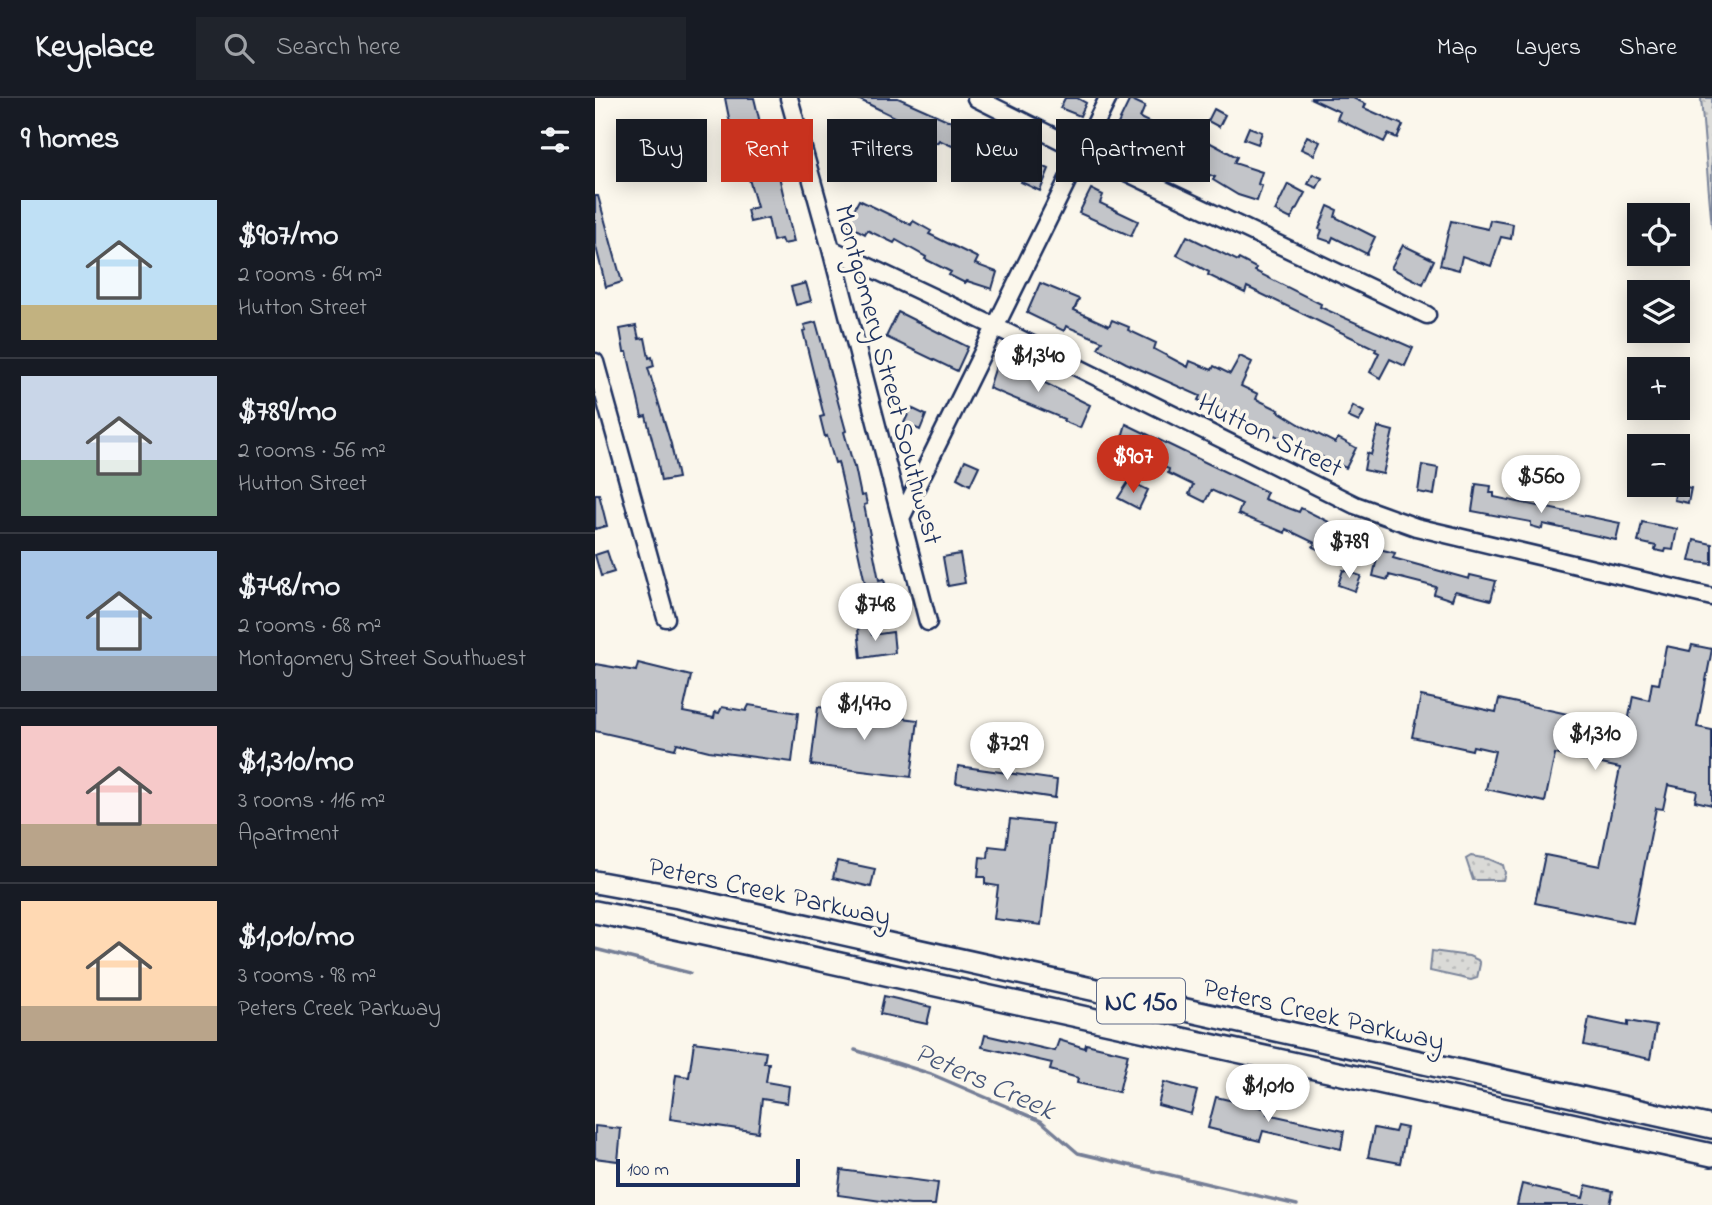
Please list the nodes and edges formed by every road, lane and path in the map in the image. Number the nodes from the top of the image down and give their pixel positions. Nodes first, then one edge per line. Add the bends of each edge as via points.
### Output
1 (789, 98) edge
2 (975, 98) edge
3 (1108, 98) edge
4 (1097, 119) edge
5 (1056, 138) edge
6 (1066, 182) edge
7 (1146, 182) edge
8 (831, 249) junction
9 (1427, 316) dead end
10 (996, 327) junction
11 (595, 362) edge
12 (901, 517) junction
13 (1712, 597) edge
14 (666, 618) dead end
15 (928, 622) dead end
16 (595, 882) edge
17 (713, 905) junction
18 (595, 912) edge
19 (707, 935) junction
20 (905, 948) junction
21 (898, 978) junction
22 (1080, 987) junction
23 (1074, 1017) junction
24 (1666, 1117) junction
25 (1712, 1127) edge
26 (1662, 1144) junction
27 (1712, 1155) edge

1 - 8 street, Montgomery Street Southwest
2 - 5 street
3 - 4 street
6 - 10 street
7 - 9 street
8 - 10 street, Hutton Street
8 - 12 street, Montgomery Street Southwest
10 - 12 street
10 - 13 street, Hutton Street via 1355,505 1416,527
11 - 14 street
12 - 15 street, Montgomery Street Southwest
16 - 17 main road, Peters Creek Parkway / NC 150
17 - 19 main road
17 - 20 main road, Peters Creek Parkway / NC 150
18 - 19 main road, Peters Creek Parkway / NC 150
19 - 21 main road, Peters Creek Parkway / NC 150
20 - 21 main road
20 - 22 main road, Peters Creek Parkway / NC 150
21 - 23 main road, Peters Creek Parkway / NC 150
22 - 23 main road
22 - 24 main road, Peters Creek Parkway / NC 150
23 - 26 main road, Peters Creek Parkway / NC 150
24 - 25 main road, Peters Creek Parkway / NC 150
24 - 26 main road
26 - 27 main road, Peters Creek Parkway / NC 150

